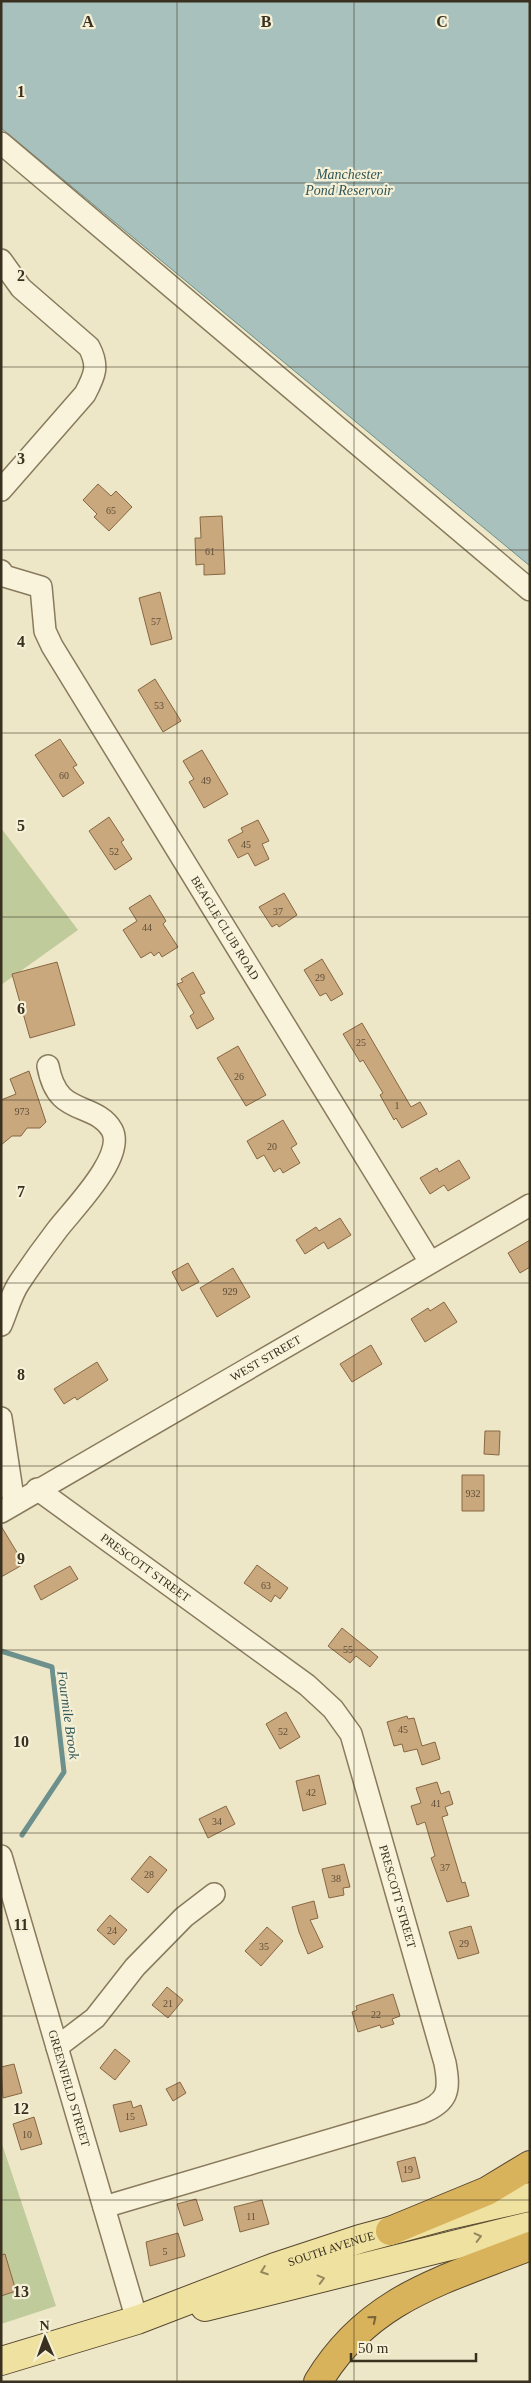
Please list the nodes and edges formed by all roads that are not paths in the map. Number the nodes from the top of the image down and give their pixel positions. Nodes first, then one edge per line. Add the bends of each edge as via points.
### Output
1 (1, 143) edge
2 (1, 260) edge
3 (1, 490) edge
4 (1, 571) edge
5 (530, 590) edge
6 (48, 1066) dead end
7 (530, 1204) edge
8 (430, 1262) junction
9 (1, 1325) edge
10 (1, 1418) edge
11 (37, 1490) junction
12 (8, 1508) edge
13 (1, 1856) edge
14 (214, 1894) dead end
15 (57, 2048) junction
16 (530, 2165) edge
17 (530, 2197) edge
18 (104, 2207) junction
19 (530, 2226) edge
20 (390, 2231) junction
21 (530, 2246) edge
22 (137, 2320) junction
23 (1, 2361) edge
24 (318, 2382) edge

1 - 5 street
2 - 3 street via 21,288 89,347 96,360 94,377 85,394
4 - 8 street, BEAGLE CLUB ROAD via 4,576 41,587 44,623 52,646
6 - 9 street via 51,1080 62,1097 100,1117 112,1131 112,1152 87,1195 18,1285
7 - 8 street, WEST STREET
8 - 11 street, WEST STREET
10 - 12 street
11 - 12 street, WEST STREET
11 - 18 street, PRESCOTT STREET via 307,1686 333,1709 351,1734 445,2063 448,2084 441,2103 427,2111
13 - 15 street, GREENFIELD STREET
14 - 15 street via 184,1916 136,1967 95,2018
15 - 18 street, GREENFIELD STREET
16 - 20 highway via 481,2194
17 - 20 main road, SOUTH AVENUE
18 - 22 street, GREENFIELD STREET
22 -> 19 main road, SOUTH AVENUE via 253,2297
20 -> 22 main road, SOUTH AVENUE via 274,2267
24 -> 21 highway via 347,2343 388,2307 410,2294
22 - 23 main road, SOUTH AVENUE

